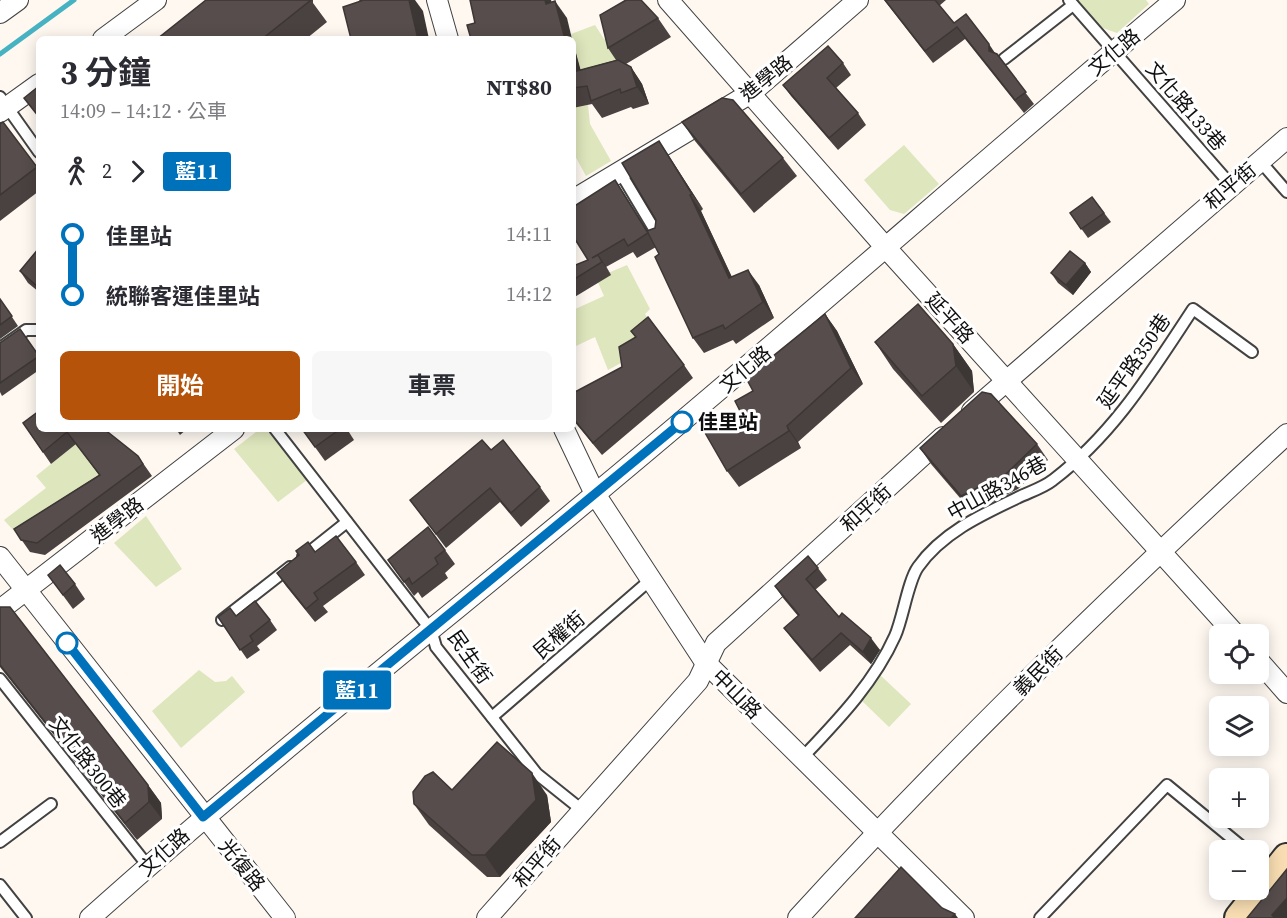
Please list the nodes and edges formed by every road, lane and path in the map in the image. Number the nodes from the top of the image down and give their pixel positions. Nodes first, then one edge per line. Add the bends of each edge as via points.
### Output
1 (18, 0) edge
2 (156, 0) edge
3 (437, 0) edge
4 (668, 0) edge
5 (858, 0) edge
6 (1175, 0) edge
7 (1071, 2) edge
8 (0, 13) edge
9 (107, 36) edge
10 (447, 36) edge
11 (1114, 51) junction
12 (1004, 59) edge
13 (36, 86) edge
14 (751, 93) junction
15 (2, 105) edge
16 (1287, 138) edge
17 (36, 148) edge
18 (1260, 161) junction
19 (620, 172) junction
20 (1231, 185) junction
21 (1287, 192) edge
22 (576, 198) edge
23 (660, 239) edge
24 (887, 249) junction
25 (36, 330) edge
26 (0, 348) edge
27 (1252, 352) dead end
28 (1006, 380) junction
29 (230, 432) edge
30 (277, 432) edge
31 (565, 432) edge
32 (1287, 434) edge
33 (1079, 460) junction
34 (596, 494) junction
35 (347, 522) junction
36 (1160, 550) junction
37 (0, 557) edge
38 (650, 581) junction
39 (26, 590) junction
40 (0, 610) edge
41 (222, 620) edge
42 (1226, 624) edge
43 (431, 630) junction
44 (705, 662) junction
45 (1269, 673) edge
46 (0, 679) edge
47 (1287, 693) edge
48 (492, 717) junction
49 (802, 758) junction
50 (51, 804) dead end
51 (582, 810) junction
52 (203, 817) junction
53 (877, 832) junction
54 (1234, 840) edge
55 (0, 842) edge
56 (1273, 864) edge
57 (148, 866) junction
58 (0, 885) edge
59 (26, 918) edge
60 (90, 918) edge
61 (285, 918) edge
62 (488, 918) edge
63 (798, 918) edge
64 (964, 918) edge
65 (1040, 918) edge
66 (1239, 918) edge

1 - 8 street
2 - 9 street
3 - 10 street
4 - 14 street, 延平路
5 - 14 street, 進學路
6 - 11 street, 文化路
7 - 11 lane, 文化路133巷
7 - 12 lane
11 - 20 lane, 文化路133巷
11 - 24 street, 文化路
13 - 15 street
14 - 19 street, 進學路
14 - 24 street, 延平路
15 - 17 lane
16 - 18 street, 和平街
18 - 20 street, 和平街
18 - 21 lane
19 - 22 street, 進學路
19 - 23 lane
20 - 28 street, 和平街
24 - 28 street, 延平路
24 - 34 street, 文化路
25 - 26 lane via 26,330
27 - 33 lane, 延平路350巷 via 1193,309 1126,410
28 - 33 street, 延平路
28 - 44 street, 和平街 via 716,643
29 - 39 street, 進學路
30 - 35 lane, 民生街
31 - 34 street, 中山路
32 - 36 street, 義民街
33 - 36 street, 延平路
33 - 49 lane, 中山路346巷 via 1051,482 950,534 917,568 894,637 873,675
34 - 38 street, 中山路
34 - 43 street, 文化路
35 - 41 lane
35 - 43 lane, 民生街
36 - 42 street, 延平路
36 - 53 street, 義民街
37 - 39 street, 光復路
38 - 44 street, 中山路
38 - 48 lane, 民權街
39 - 40 street, 進學路
39 - 52 street, 光復路
43 - 48 lane, 民生街 via 436,646
43 - 52 street, 文化路
44 - 49 street, 中山路
44 - 51 street, 和平街 via 698,681
45 - 47 street
46 - 57 lane, 文化路300巷
48 - 51 lane, 民生街 via 537,774
49 - 53 street, 中山路
50 - 55 lane
51 - 62 street, 和平街
52 - 57 street, 文化路
52 - 61 street, 光復路
53 - 63 street, 義民街
53 - 64 street, 中山路
54 - 65 lane via 1167,785
56 - 66 main road
57 - 60 street, 文化路
58 - 59 lane

